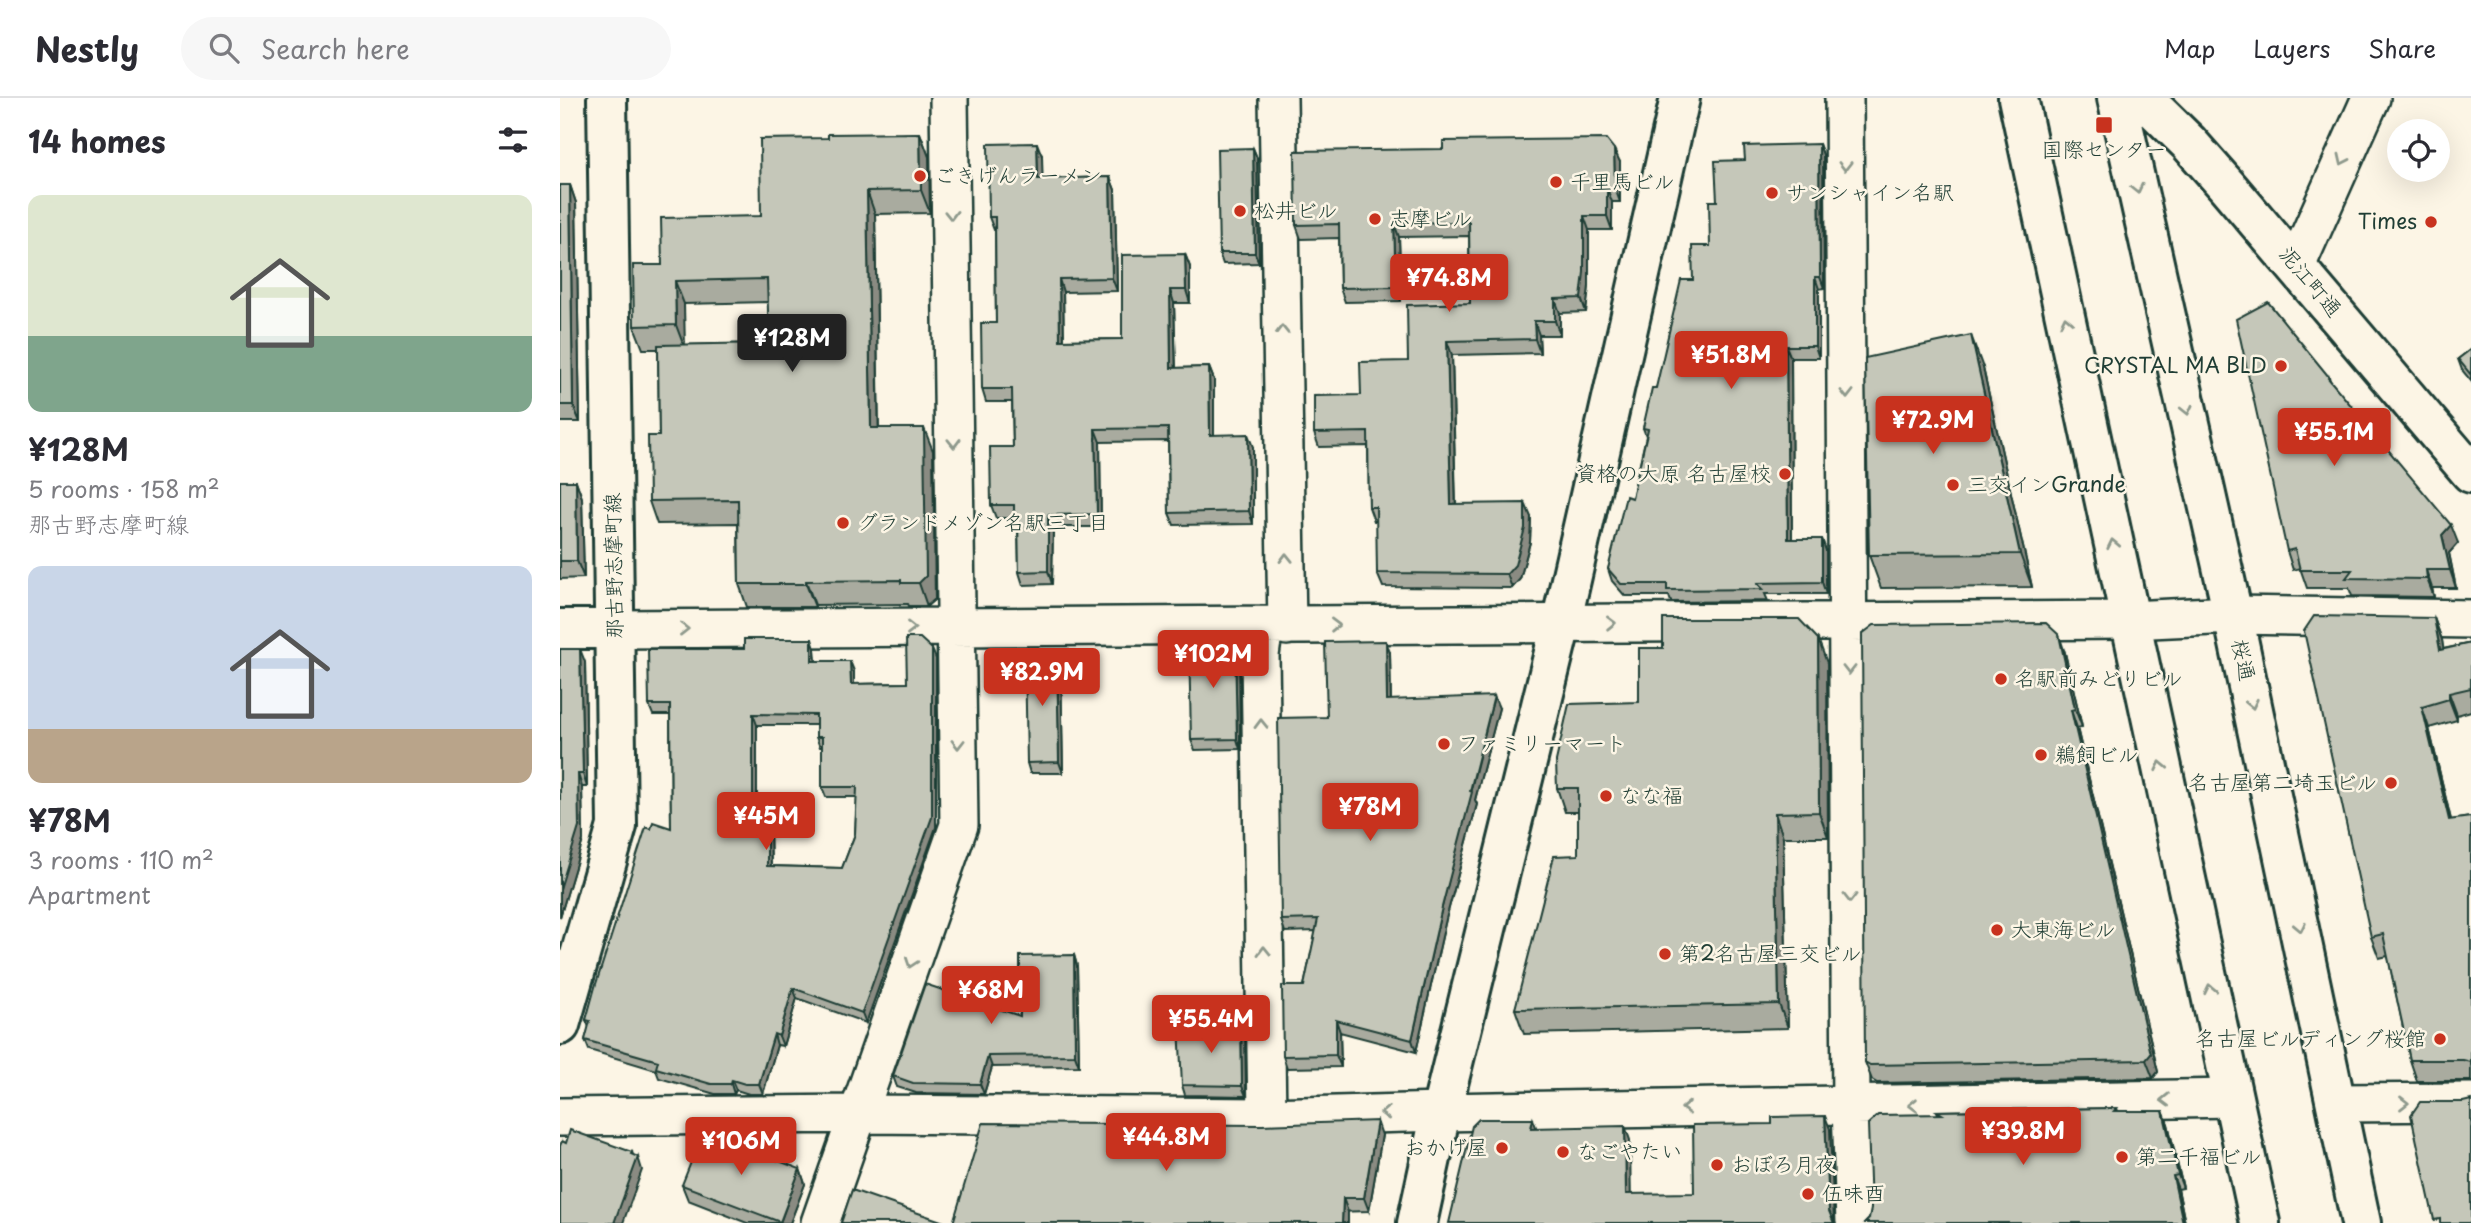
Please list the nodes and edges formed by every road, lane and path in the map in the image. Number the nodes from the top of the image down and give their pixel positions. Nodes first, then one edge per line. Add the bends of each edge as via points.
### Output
1 (607, 98) edge
2 (949, 98) edge
3 (1278, 98) edge
4 (1680, 98) edge
5 (1844, 98) edge
6 (2018, 98) edge
7 (2117, 98) edge
8 (2143, 98) edge
9 (2371, 98) edge
10 (2296, 266) junction
11 (2471, 473) edge
12 (2233, 615) junction
13 (2471, 619) edge
14 (1848, 620) junction
15 (2130, 620) junction
16 (1561, 624) junction
17 (1276, 626) junction
18 (957, 628) junction
19 (560, 629) edge
20 (615, 629) junction
21 (560, 1025) edge
22 (2233, 1098) junction
23 (2471, 1102) edge
24 (2338, 1103) junction
25 (1851, 1106) junction
26 (1441, 1112) junction
27 (859, 1114) junction
28 (560, 1117) edge
29 (1267, 1117) junction
30 (820, 1223) edge
31 (1417, 1223) edge
32 (1854, 1223) edge
33 (2260, 1223) edge
34 (2361, 1223) edge

1 - 20 street, 那古野志摩町線
2 -> 18 street
17 -> 3 street
4 - 16 street
5 -> 14 street
15 -> 6 street
7 -> 12 street, 桜通
8 - 10 street, 泥江町通 via 2189,143
9 -> 10 street
10 - 11 street, 泥江町通
12 - 13 street
12 - 15 street
12 -> 24 street, 桜通
14 - 15 street
16 -> 14 street
14 -> 25 street
22 -> 15 street
17 -> 16 street
16 - 26 street
17 - 18 street
29 -> 17 street via 1260,655
20 -> 18 street
18 -> 27 street via 958,825
19 - 20 street
20 - 21 street, 那古野志摩町線 via 617,826
22 -> 25 street
22 - 33 street
24 -> 23 street
24 - 34 street, 桜通
25 -> 26 street
25 - 32 street
26 -> 29 street
26 - 31 street
27 - 28 street
27 - 29 street
27 - 30 street

